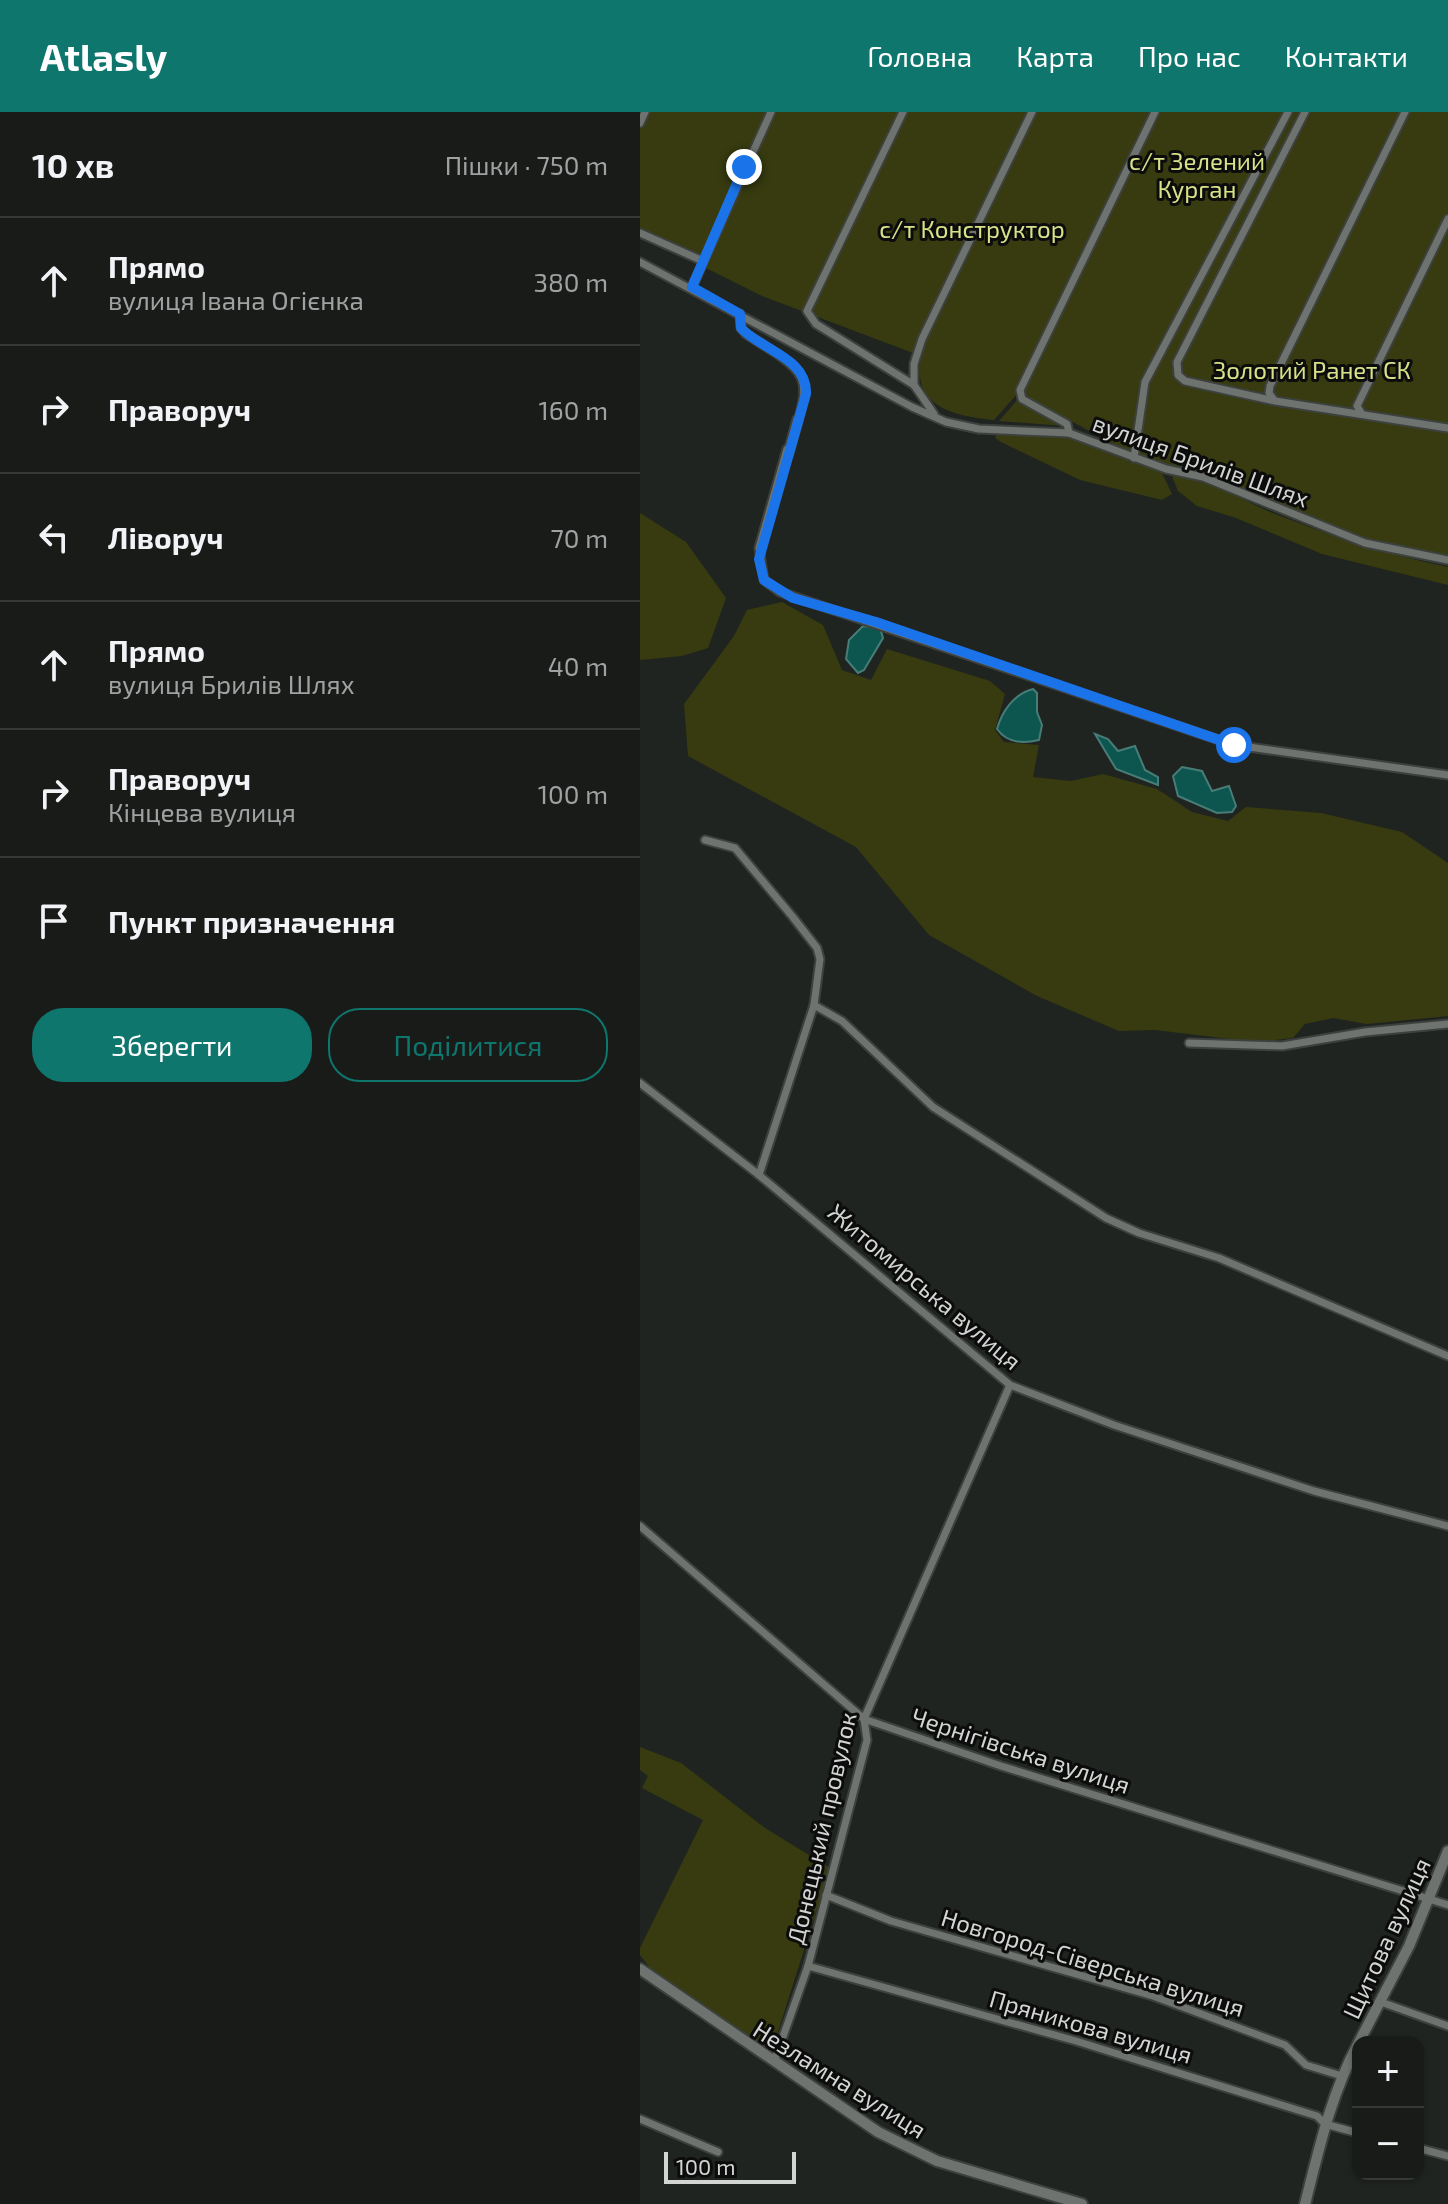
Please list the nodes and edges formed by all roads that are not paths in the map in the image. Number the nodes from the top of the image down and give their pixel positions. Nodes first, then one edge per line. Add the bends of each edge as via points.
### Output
1 (645, 112) edge
2 (771, 112) edge
3 (903, 112) edge
4 (1032, 112) edge
5 (1155, 112) edge
6 (1288, 112) edge
7 (1305, 112) edge
8 (1405, 112) edge
9 (640, 123) edge
10 (1448, 219) edge
11 (640, 233) edge
12 (703, 261) junction
13 (640, 262) edge
14 (692, 287) junction
15 (740, 314) junction
16 (914, 385) junction
17 (1275, 401) junction
18 (1364, 415) junction
19 (936, 416) junction
20 (1448, 428) edge
21 (1069, 433) junction
22 (1134, 458) junction
23 (1448, 560) edge
24 (759, 562) junction
25 (1448, 775) edge
26 (705, 840) dead end
27 (814, 1005) junction
28 (1448, 1024) edge
29 (1189, 1043) dead end
30 (640, 1083) edge
31 (759, 1175) junction
32 (1448, 1356) edge
33 (1010, 1385) junction
34 (640, 1526) edge
35 (1448, 1526) edge
36 (864, 1719) junction
37 (1448, 1851) edge
38 (826, 1895) junction
39 (1427, 1900) junction
40 (1448, 1905) edge
41 (808, 1966) junction
42 (640, 1969) edge
43 (1381, 2002) junction
44 (1448, 2026) edge
45 (1363, 2036) edge
46 (1352, 2057) edge
47 (774, 2063) junction
48 (1342, 2076) junction
49 (640, 2119) edge
50 (1325, 2124) junction
51 (1352, 2131) edge
52 (1424, 2150) edge
53 (718, 2152) dead end
54 (1448, 2156) edge
55 (1082, 2204) edge
56 (1305, 2204) edge

1 - 9 street
2 - 12 street
3 - 16 street via 807,311 816,324
4 - 16 street via 922,339
5 - 21 street via 1020,390 1022,399 1067,424
6 - 22 street via 1145,382
7 - 17 street via 1177,362 1178,375 1185,381
8 - 17 street via 1270,386
10 - 18 street via 1357,406
11 - 12 street
12 - 14 street
13 - 14 street, вулиця Брилів Шлях
14 - 15 street, вулиця Брилів Шлях
15 - 19 street, вулиця Брилів Шлях
15 - 24 street via 741,328 798,369 807,388
16 - 19 street
17 - 18 street
18 - 20 street
19 - 21 street, вулиця Брилів Шлях via 979,429
21 - 22 street, вулиця Брилів Шлях
22 - 23 street, вулиця Брилів Шлях via 1203,477 1365,543
24 - 24 street via 783,463 787,449 759,548
24 - 24 street via 775,502 797,419 793,433
24 - 25 street via 764,580 793,598 1234,745
26 - 27 street via 735,848 817,948
27 - 31 street
27 - 32 street via 842,1021 933,1107 1106,1218 1219,1258
28 - 29 street via 1282,1046
30 - 31 street, Житомирська вулиця
31 - 33 street, Житомирська вулиця
33 - 35 street, Житомирська вулиця via 1314,1491
33 - 36 street, Донецький провулок
34 - 36 street, Чернігівська вулиця
36 - 38 street, Донецький провулок via 867,1740
36 - 39 street, Чернігівська вулиця
37 - 39 street, Щитова вулиця
38 - 41 street, Донецький провулок
38 - 48 street, Новгород-Сіверська вулиця via 891,1921 1153,1996 1285,2045 1306,2065
39 - 40 street, Чернігівська вулиця
39 - 43 street, Щитова вулиця
41 - 47 street, Донецький провулок
41 - 50 street, Пряникова вулиця via 1104,2049 1317,2116
42 - 47 street, Незламна вулиця
43 - 44 street
43 - 45 street, Щитова вулиця
46 - 48 street, Щитова вулиця
47 - 55 street, Незламна вулиця via 878,2132 937,2161
48 - 50 street, Щитова вулиця
49 - 53 street
50 - 51 street, Пряникова вулиця
50 - 56 street, Щитова вулиця
52 - 54 street

